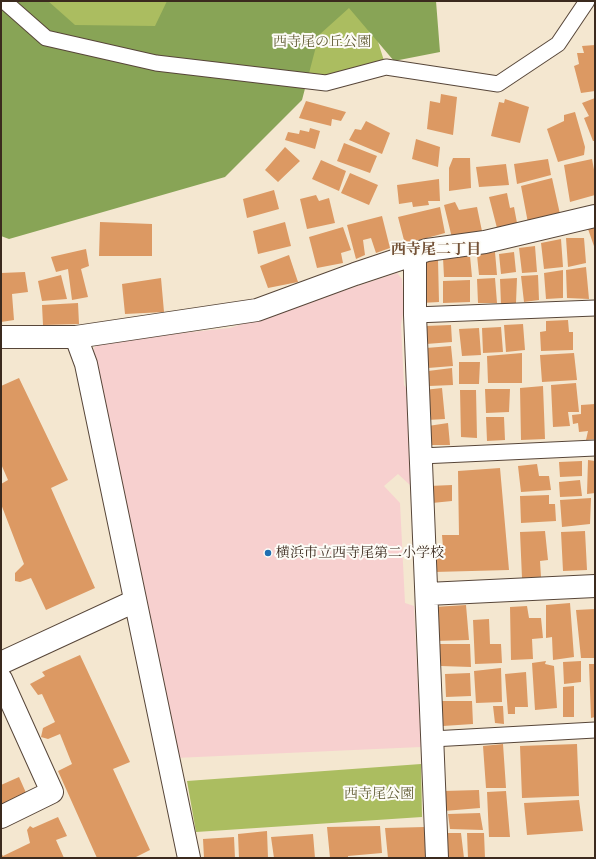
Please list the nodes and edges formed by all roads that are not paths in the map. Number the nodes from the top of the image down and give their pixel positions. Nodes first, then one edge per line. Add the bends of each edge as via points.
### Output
1 (4, 1) edge
2 (586, 1) edge
3 (595, 216) edge
4 (415, 254) junction
5 (595, 308) edge
6 (415, 315) junction
7 (1, 337) edge
8 (76, 337) junction
9 (595, 448) edge
10 (421, 456) junction
11 (595, 586) edge
12 (427, 594) junction
13 (135, 601) junction
14 (1, 663) edge
15 (1, 679) edge
16 (595, 730) edge
17 (432, 738) junction
18 (1, 818) edge
19 (189, 858) edge
20 (437, 858) edge

1 - 2 lane via 46,38 156,63 326,83 386,67 498,84 558,44
3 - 4 street via 485,242
4 - 6 street
4 - 8 street via 257,310
5 - 6 lane
6 - 10 street
7 - 8 street
8 - 13 street via 86,364
9 - 10 lane
10 - 12 street
11 - 12 street
12 - 17 street
13 - 14 street
13 - 19 street
15 - 18 street via 52,792
16 - 17 lane
17 - 20 street

